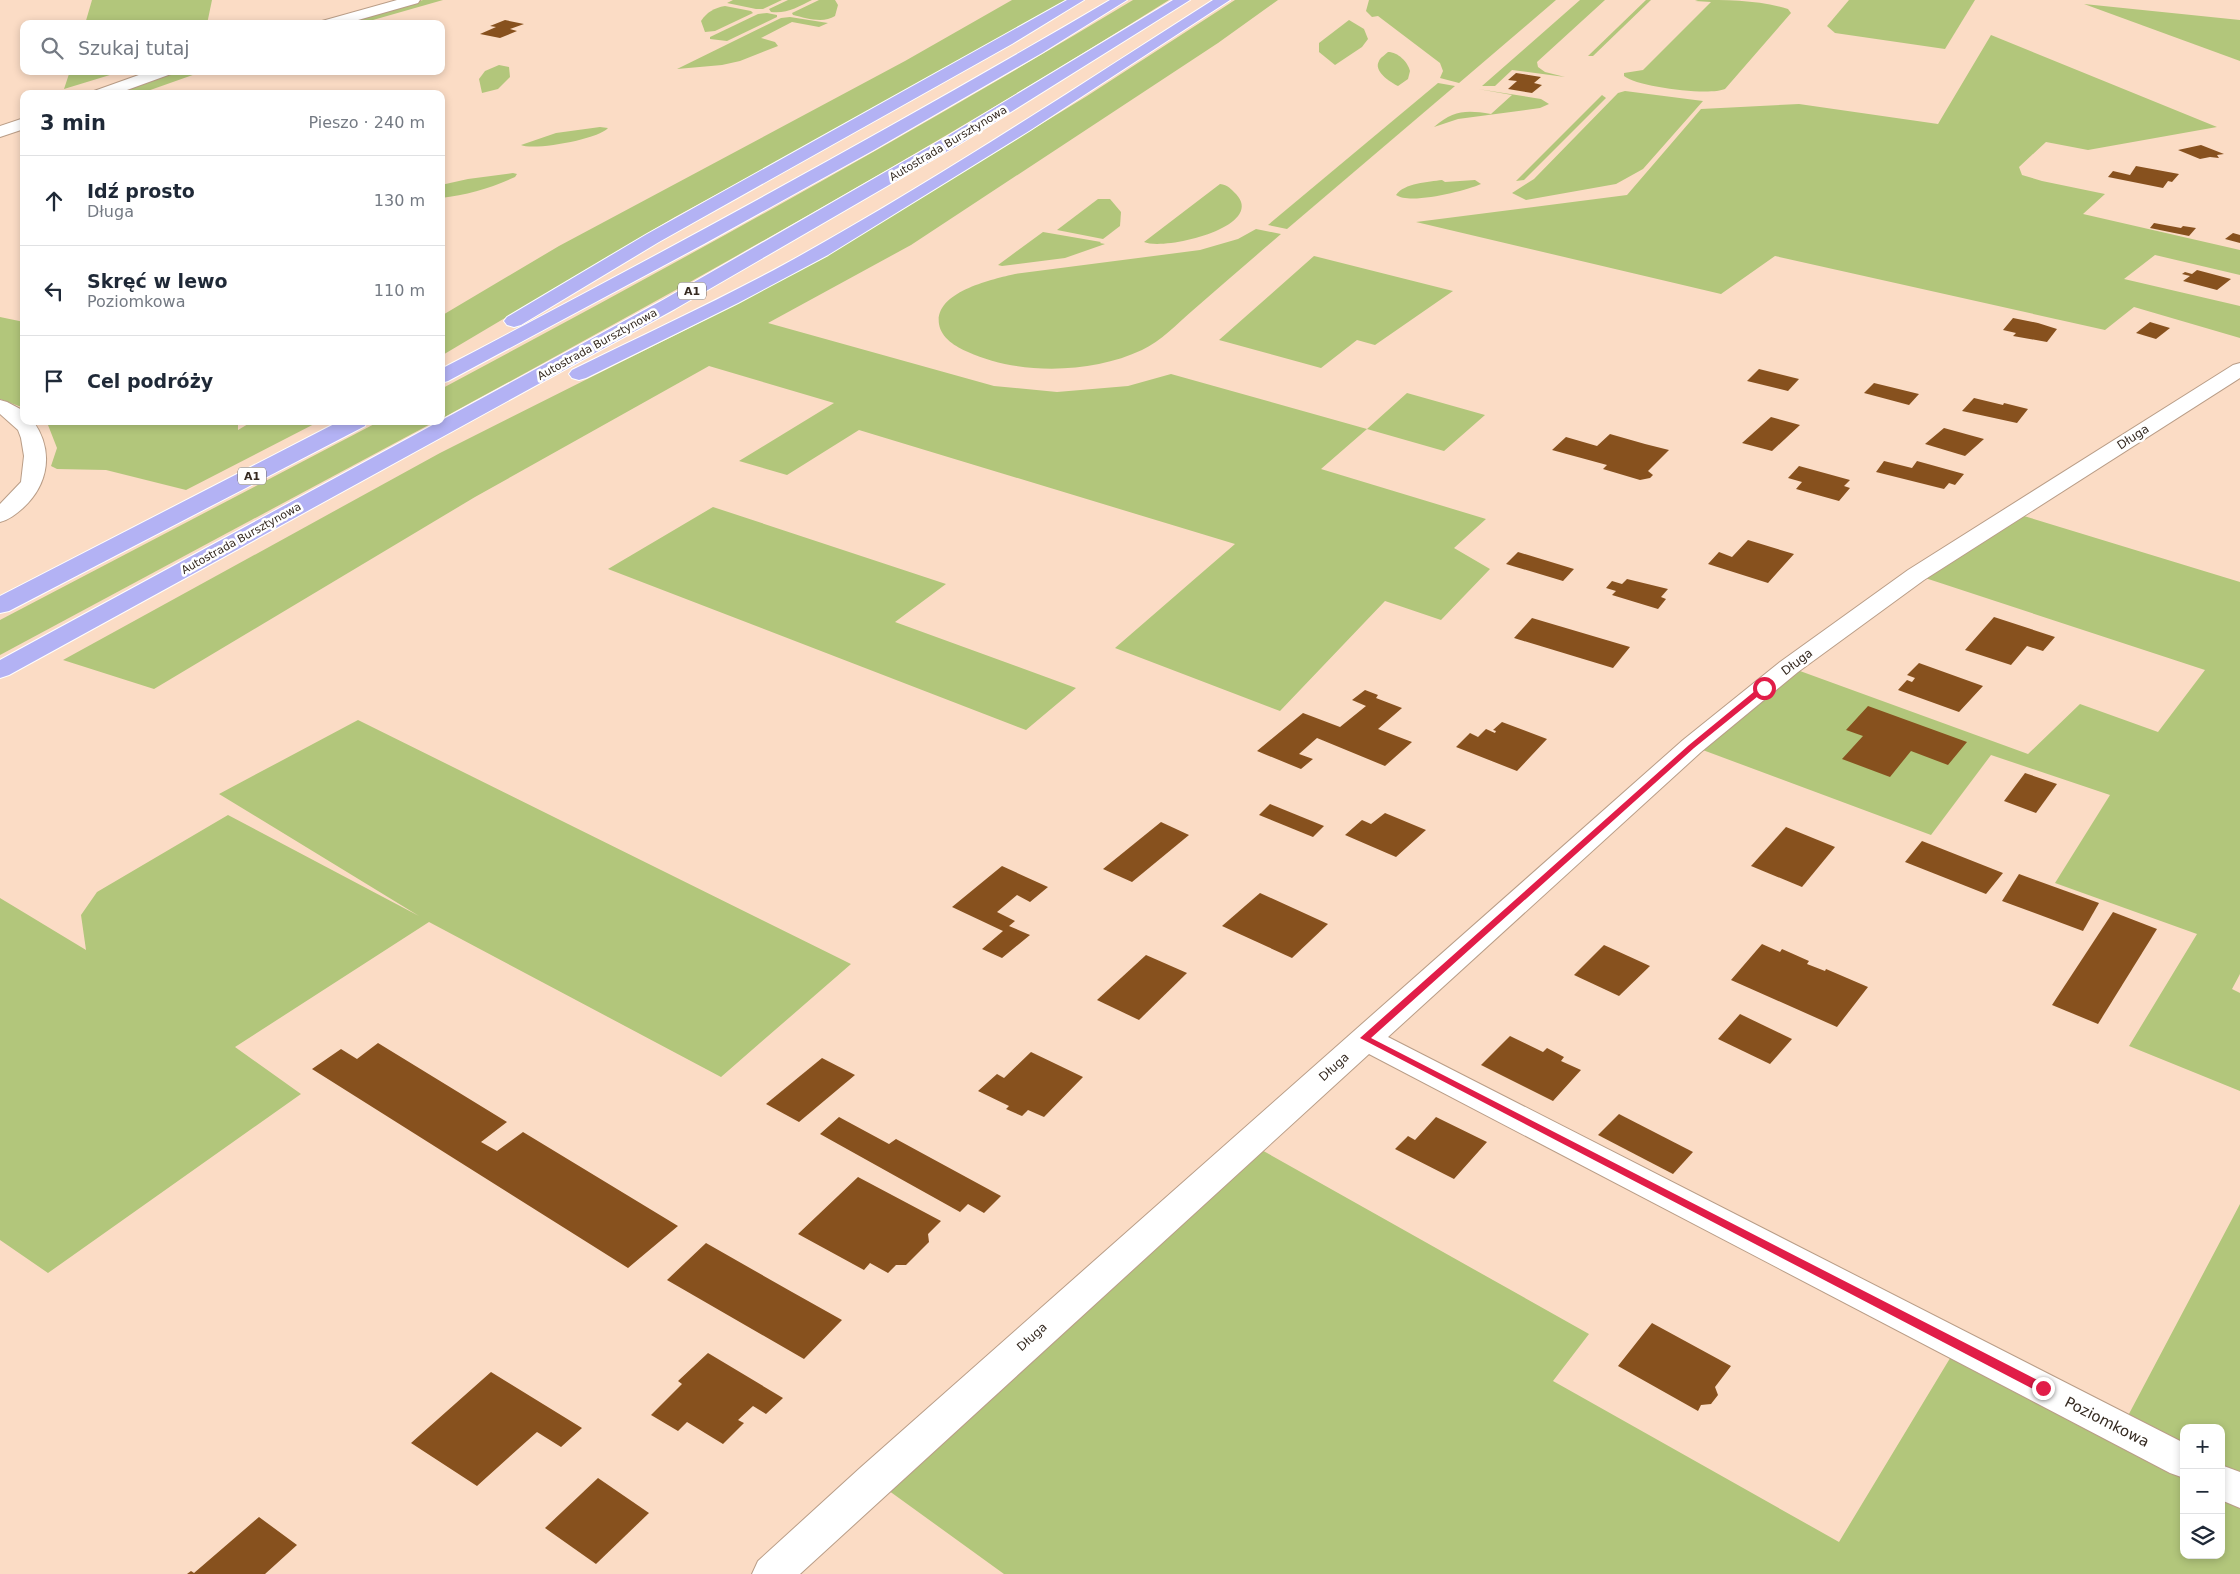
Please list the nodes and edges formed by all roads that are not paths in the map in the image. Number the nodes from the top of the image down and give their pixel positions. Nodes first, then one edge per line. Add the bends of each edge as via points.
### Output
1 (412, 0) edge
2 (1077, 0) edge
3 (1120, 0) edge
4 (1183, 0) edge
5 (1223, 0) edge
6 (341, 20) edge
7 (155, 75) edge
8 (111, 90) edge
9 (20, 124) edge
10 (0, 132) edge
11 (445, 362) edge
12 (2240, 369) edge
13 (445, 375) edge
14 (0, 406) edge
15 (20, 418) edge
16 (25, 425) edge
17 (333, 425) edge
18 (349, 425) edge
19 (0, 515) edge
20 (147, 531) junction
21 (192, 566) junction
22 (0, 606) edge
23 (0, 670) edge
24 (1365, 1038) junction
25 (2180, 1460) edge
26 (2225, 1483) edge
27 (2240, 1491) edge
28 (772, 1574) edge

1 - 6 street
2 - 11 highway via 898,103 622,254
3 - 13 highway via 864,148
4 - 21 highway, Autostrada Bursztynowa / A1 via 952,141 668,305
5 - 21 highway via 821,251 723,303
7 - 8 street
9 - 10 street
12 - 24 street, Długa via 1916,575 1789,667 1692,746
14 - 15 street
16 - 19 street via 31,432 36,452 32,481 15,504
17 - 20 highway
18 - 20 highway, A1
20 - 22 highway, A1
21 - 23 highway, Autostrada Bursztynowa / A1
24 - 25 street, Poziomkowa
24 - 28 street, Długa
26 - 27 street

